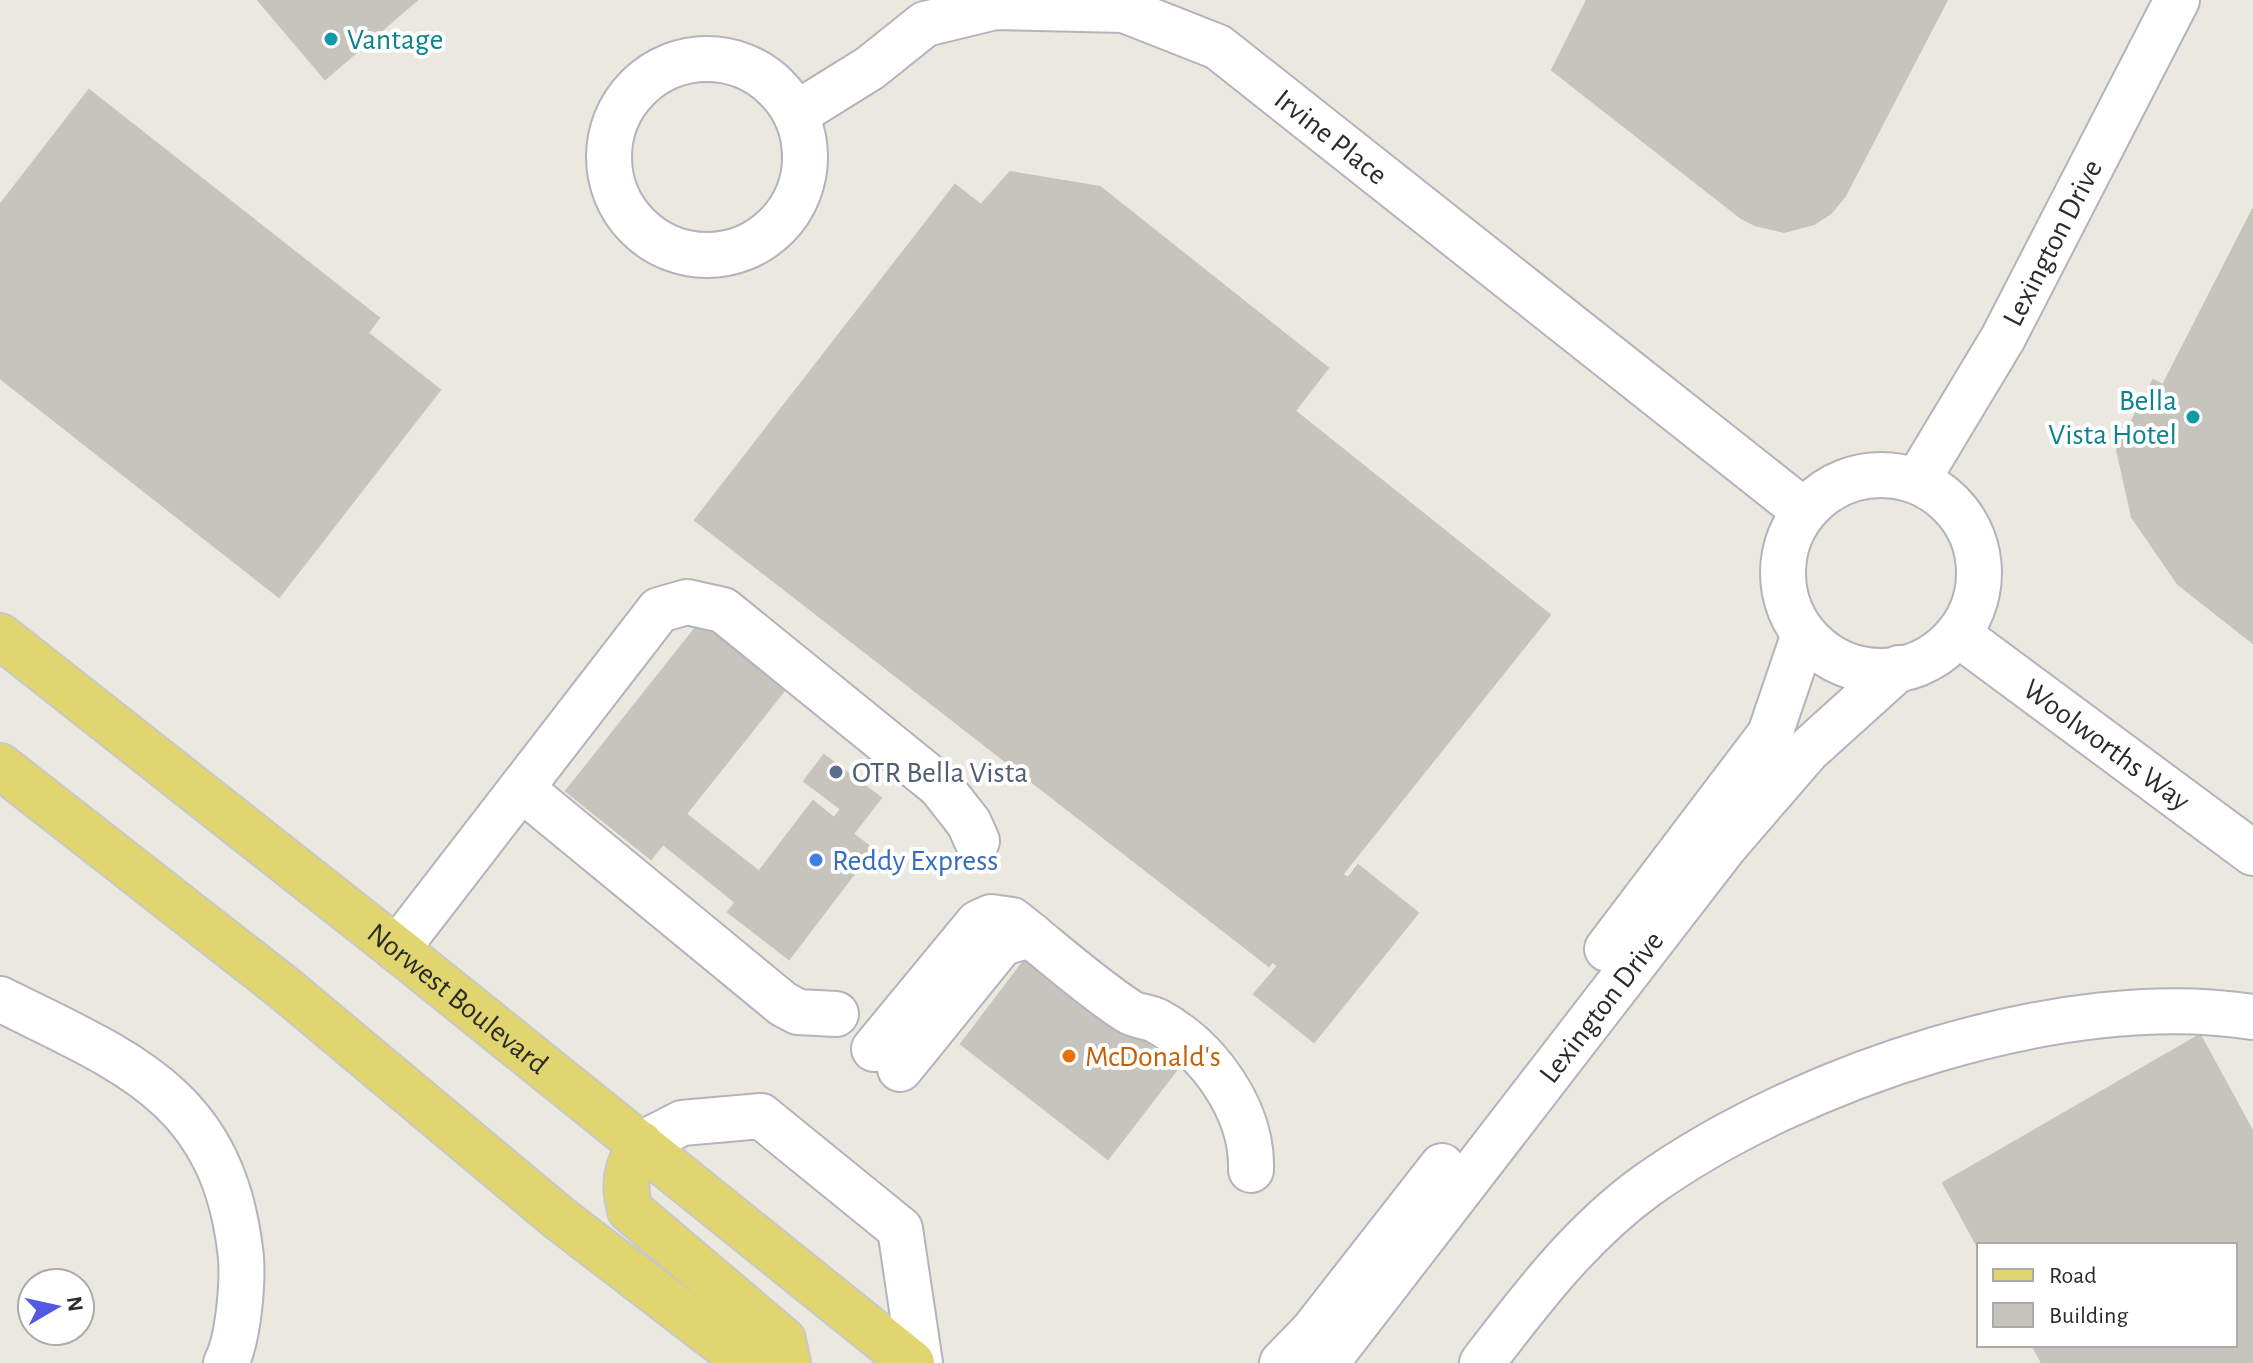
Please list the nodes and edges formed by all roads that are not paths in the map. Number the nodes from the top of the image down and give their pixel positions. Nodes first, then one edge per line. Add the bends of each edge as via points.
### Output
1 (2177, 0) edge
2 (796, 114) junction
3 (1917, 481) junction
4 (1803, 510) junction
5 (1804, 634) junction
6 (1959, 635) junction
7 (0, 636) edge
8 (1899, 668) junction
9 (0, 766) edge
10 (523, 790) junction
11 (977, 841) dead end
12 (2253, 853) edge
13 (397, 949) junction
14 (836, 1014) dead end
15 (12, 1015) edge
16 (2253, 1017) edge
17 (887, 1059) dead end
18 (641, 1144) junction
19 (1251, 1170) dead end
20 (226, 1363) edge
21 (748, 1363) edge
22 (788, 1363) edge
23 (912, 1363) edge
24 (920, 1363) edge
25 (1282, 1363) edge
26 (1326, 1363) edge
27 (1482, 1363) edge

1 - 3 street, Lexington Drive via 2003,338
2 - 2 street via 806,149 799,192 784,220 757,243 733,253 699,256 664,246 642,232 615,191 609,165 612,131 621,109 658,71 678,62 702,58 736,63 776,86
2 - 4 street, Irvine Place via 870,68 925,24 995,7 1124,10 1138,15 1218,47
3 - 4 street via 1883,474 1849,479
3 - 6 street via 1949,501 1974,539 1979,589
4 - 5 street via 1789,532 1784,559 1786,599
5 - 8 street via 1854,670 1879,673
5 - 25 street, Lexington Drive via 1770,734 1475,1125
6 - 8 street via 1924,663
6 - 12 street, Woolworths Way
7 - 13 main road, Norwest Boulevard
8 - 26 street, Lexington Drive via 1807,751 1725,846
9 - 21 main road via 284,988 559,1218
10 - 11 street via 659,610 705,603 723,610 940,786
10 - 13 street
10 - 14 street via 783,1004 798,1012
13 - 18 main road, Norwest Boulevard
15 - 20 street via 111,1054 170,1095 209,1147 235,1206 243,1271
16 - 27 street via 2187,1011 2035,1026 1909,1057 1800,1097 1711,1144 1636,1195 1564,1258
17 - 19 street via 978,923 1012,920 1131,1013 1156,1020 1206,1059 1248,1134
18 - 22 main road via 624,1188 630,1210 783,1340
18 - 23 main road, Norwest Boulevard
18 - 24 street via 682,1123 761,1116 900,1229

